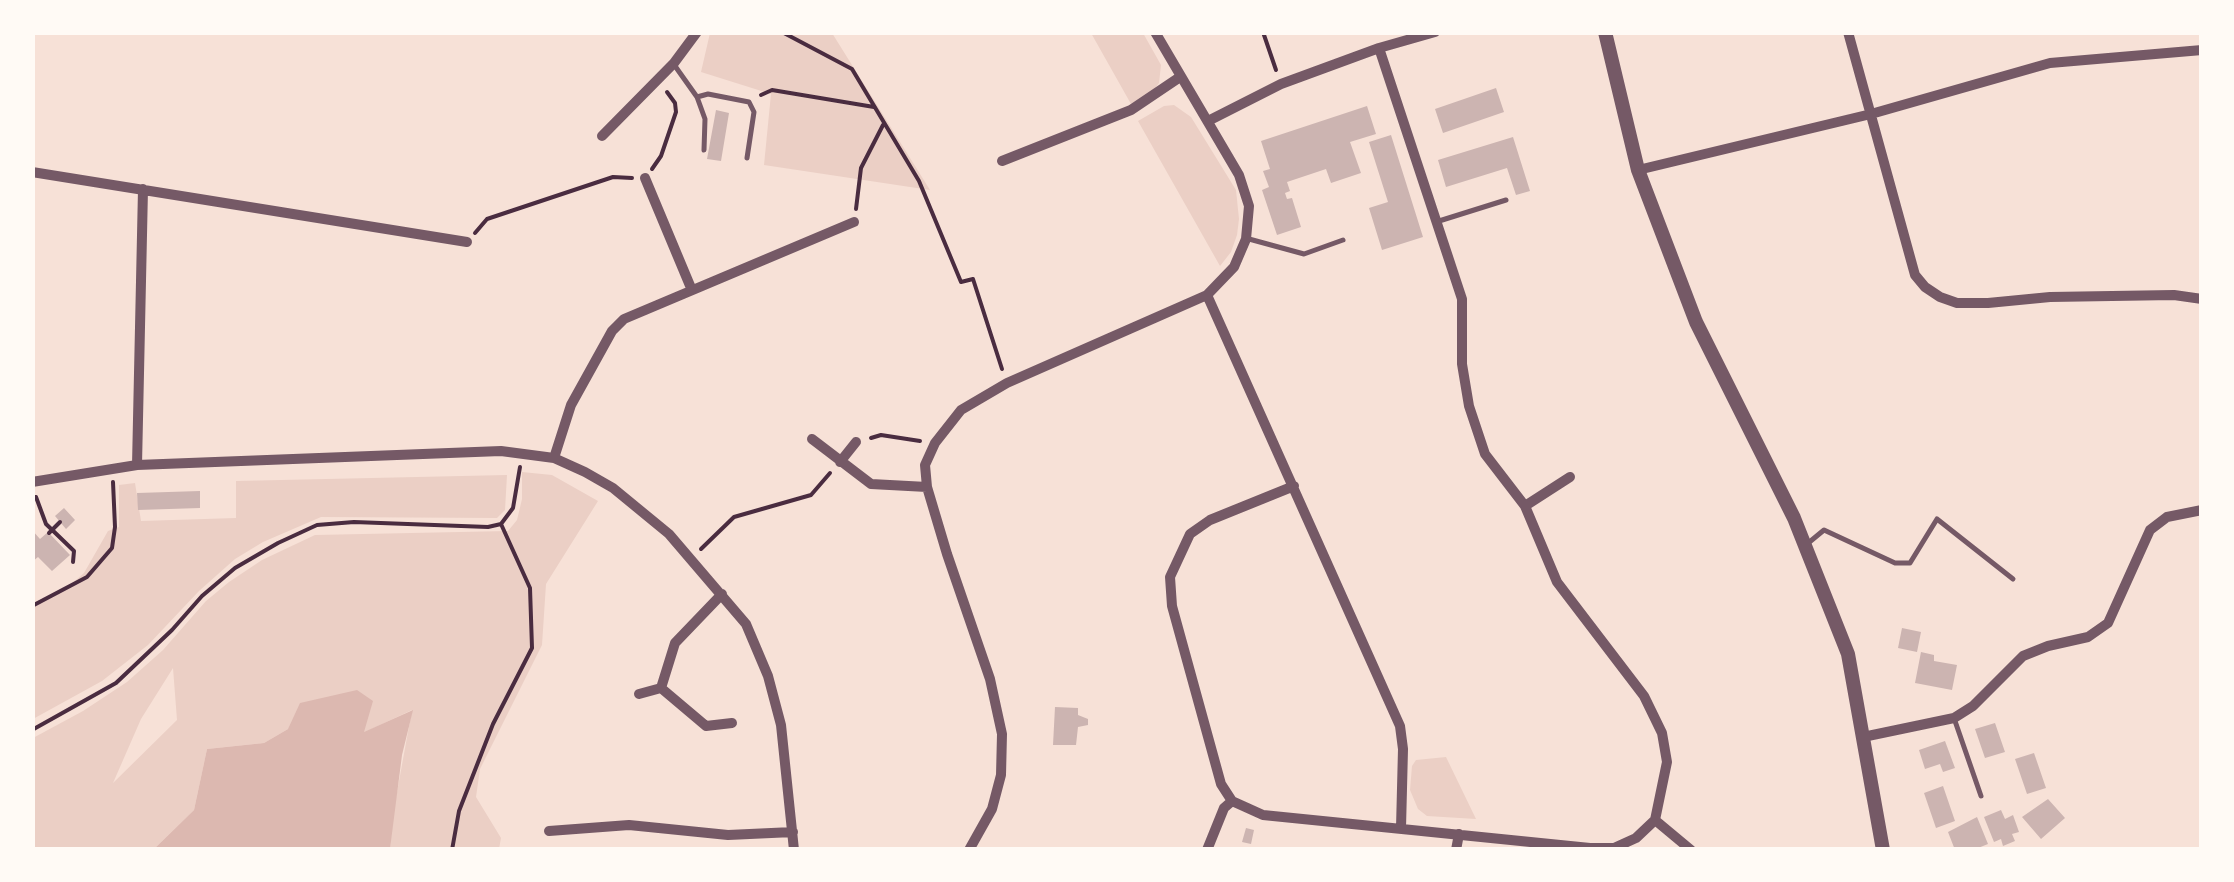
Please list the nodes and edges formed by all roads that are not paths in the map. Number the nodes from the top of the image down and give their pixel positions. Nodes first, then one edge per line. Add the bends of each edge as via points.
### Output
1 (696, 32) edge
2 (1155, 32) edge
3 (1434, 32) edge
4 (1606, 32) edge
5 (1848, 32) edge
6 (2190, 32) edge
7 (1379, 48) junction
8 (2196, 49) edge
9 (674, 63) junction
10 (1180, 76) junction
11 (696, 97) junction
12 (1871, 114) junction
13 (1208, 121) junction
14 (602, 136) dead end
15 (704, 150) dead end
16 (747, 158) dead end
17 (1002, 161) dead end
18 (1638, 170) junction
19 (32, 172) edge
20 (645, 178) road end
21 (143, 190) junction
22 (1506, 200) dead end
23 (854, 222) road end
24 (1436, 222) junction
25 (1246, 238) junction
26 (1343, 240) dead end
27 (467, 242) road end
28 (692, 288) junction
29 (1207, 295) junction
30 (2202, 299) edge
31 (812, 438) dead end
32 (856, 442) road end
33 (554, 458) junction
34 (840, 462) junction
35 (137, 465) junction
36 (1570, 477) dead end
37 (32, 485) edge
38 (1294, 486) junction
39 (927, 487) junction
40 (1525, 506) junction
41 (2202, 510) edge
42 (1805, 546) junction
43 (2013, 579) dead end
44 (722, 594) junction
45 (661, 688) junction
46 (639, 694) dead end
47 (1954, 718) junction
48 (732, 723) dead end
49 (1862, 737) junction
50 (1980, 796) dead end
51 (1232, 801) junction
52 (1655, 820) junction
53 (1401, 828) junction
54 (549, 831) dead end
55 (792, 832) junction
56 (1458, 834) junction
57 (794, 850) edge
58 (969, 850) edge
59 (1207, 850) edge
60 (1456, 850) edge
61 (1691, 850) edge
62 (1883, 850) edge

1 - 9 street
2 - 10 street
3 - 7 street
4 - 18 street
5 - 12 street
6 - 8 street
7 - 13 street via 1281,84
7 - 24 street
8 - 12 street via 2050,63
9 - 11 lane
9 - 14 street
10 - 13 street
10 - 17 street via 1131,110
11 - 15 lane via 705,119
11 - 16 lane via 750,102
12 - 18 street
12 - 30 street via 1915,275 1940,297 1988,304 2050,297
13 - 25 street via 1239,175 1249,206
18 - 42 street via 1696,322
19 - 21 street
20 - 28 street
21 - 27 street
21 - 35 street
22 - 24 lane
23 - 28 street
24 - 40 street via 1462,299 1462,364 1474,422 1485,454
25 - 26 lane via 1304,254
25 - 29 street via 1234,267
28 - 33 street via 612,331 571,404
29 - 38 street
29 - 39 street via 1006,383 961,410 925,465
31 - 34 street
32 - 34 street
33 - 35 street via 523,452
33 - 44 street via 613,488 669,534
34 - 39 street via 871,484
35 - 37 street
36 - 40 street
38 - 51 street via 1190,534 1170,577 1216,766
38 - 53 street via 1400,726
39 - 58 street via 1002,734 992,808
40 - 52 street via 1557,582 1644,696 1662,732 1667,762
41 - 47 street via 2167,518 2150,530 2108,623 2088,637 2023,656
42 - 43 lane via 1824,530 1910,564 1937,519
42 - 49 street via 1848,654
44 - 45 street via 675,643
44 - 55 street via 746,624 768,676 781,725
45 - 46 street
45 - 48 street via 706,726
47 - 49 street
47 - 50 lane
49 - 62 street
51 - 53 street via 1264,816
51 - 59 street
52 - 56 street via 1614,848
52 - 61 street
53 - 56 street
54 - 55 street via 629,824 728,835
55 - 57 street
56 - 60 street

